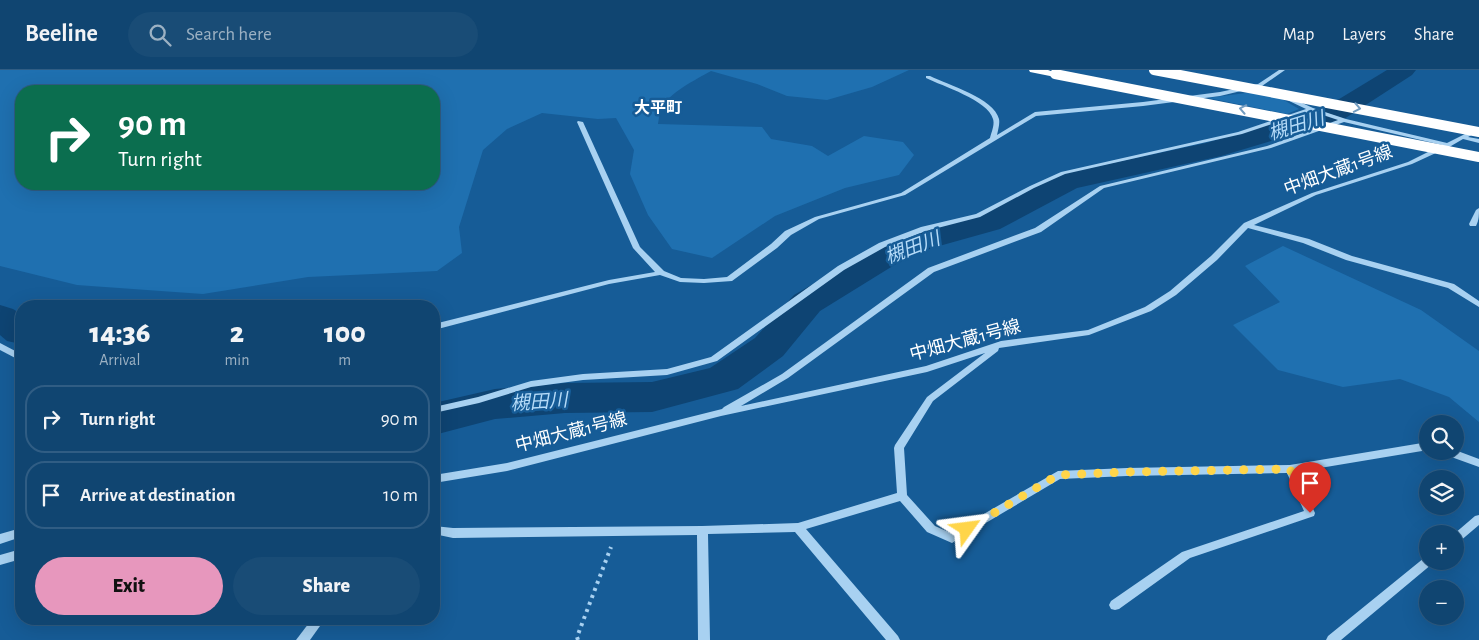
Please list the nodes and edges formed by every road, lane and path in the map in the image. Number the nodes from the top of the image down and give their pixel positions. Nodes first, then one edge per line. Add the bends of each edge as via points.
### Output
1 (1033, 70) edge
2 (1154, 70) edge
3 (1282, 70) edge
4 (928, 77) dead end
5 (1260, 85) junction
6 (1311, 109) junction
7 (1344, 120) junction
8 (580, 122) dead end
9 (1479, 130) edge
10 (992, 138) junction
11 (1464, 138) junction
12 (1479, 141) edge
13 (1449, 145) junction
14 (1479, 157) edge
15 (1479, 210) edge
16 (1247, 224) junction
17 (1473, 224) dead end
18 (661, 273) junction
19 (1479, 305) edge
20 (440, 325) edge
21 (1001, 344) junction
22 (0, 346) edge
23 (15, 355) edge
24 (440, 409) edge
25 (720, 413) junction
26 (1419, 448) edge
27 (1464, 457) edge
28 (1479, 463) edge
29 (1290, 469) junction
30 (440, 478) edge
31 (902, 496) junction
32 (1479, 519) edge
33 (798, 527) junction
34 (702, 530) junction
35 (440, 531) edge
36 (617, 531) junction
37 (1464, 532) edge
38 (15, 535) edge
39 (0, 539) edge
40 (15, 556) edge
41 (0, 560) edge
42 (1419, 568) edge
43 (1115, 604) dead end
44 (314, 625) edge
45 (302, 640) edge
46 (578, 640) edge
47 (704, 640) edge
48 (894, 640) edge
49 (1332, 640) edge

14 -> 1 highway, bridge
2 -> 9 highway, bridge
3 - 5 street
4 - 10 street via 977,98 994,114
5 - 6 street
5 - 10 street via 1143,104 1035,114
6 - 7 street
6 - 24 street via 1240,133 1064,173 978,216 924,229 882,245 841,268 714,359 667,372 582,377 532,384
7 - 13 street
7 - 25 street via 1269,146 1102,187 1038,230 931,270 785,376
8 - 18 street via 637,248
9 - 11 street, 中畑大蔵1号線
10 - 18 street via 903,194 817,218 788,233 729,279 680,280
11 - 12 street
11 - 13 street, 中畑大蔵1号線
13 - 16 street, 中畑大蔵1号線 via 1410,163 1314,194
15 - 17 street
16 - 19 street via 1306,241 1349,258 1451,286
16 - 21 street, 中畑大蔵1号線 via 1214,258 1173,293 1148,309 1089,332
18 - 20 street via 609,282
21 - 25 street, 中畑大蔵1号線 via 927,369
21 - 31 street via 930,399 900,448
22 - 23 street
25 - 30 street, 中畑大蔵1号線 via 507,467
26 - 29 street
27 - 28 street
29 - 31 street via 1058,475 952,538 931,529
29 - 43 street via 1310,513 1186,555
31 - 33 street
32 - 37 street
33 - 34 street
33 - 48 street
34 - 36 street
34 - 47 street
35 - 36 street
36 - 46 path
38 - 39 street
40 - 41 street
42 - 49 street
44 - 45 street

